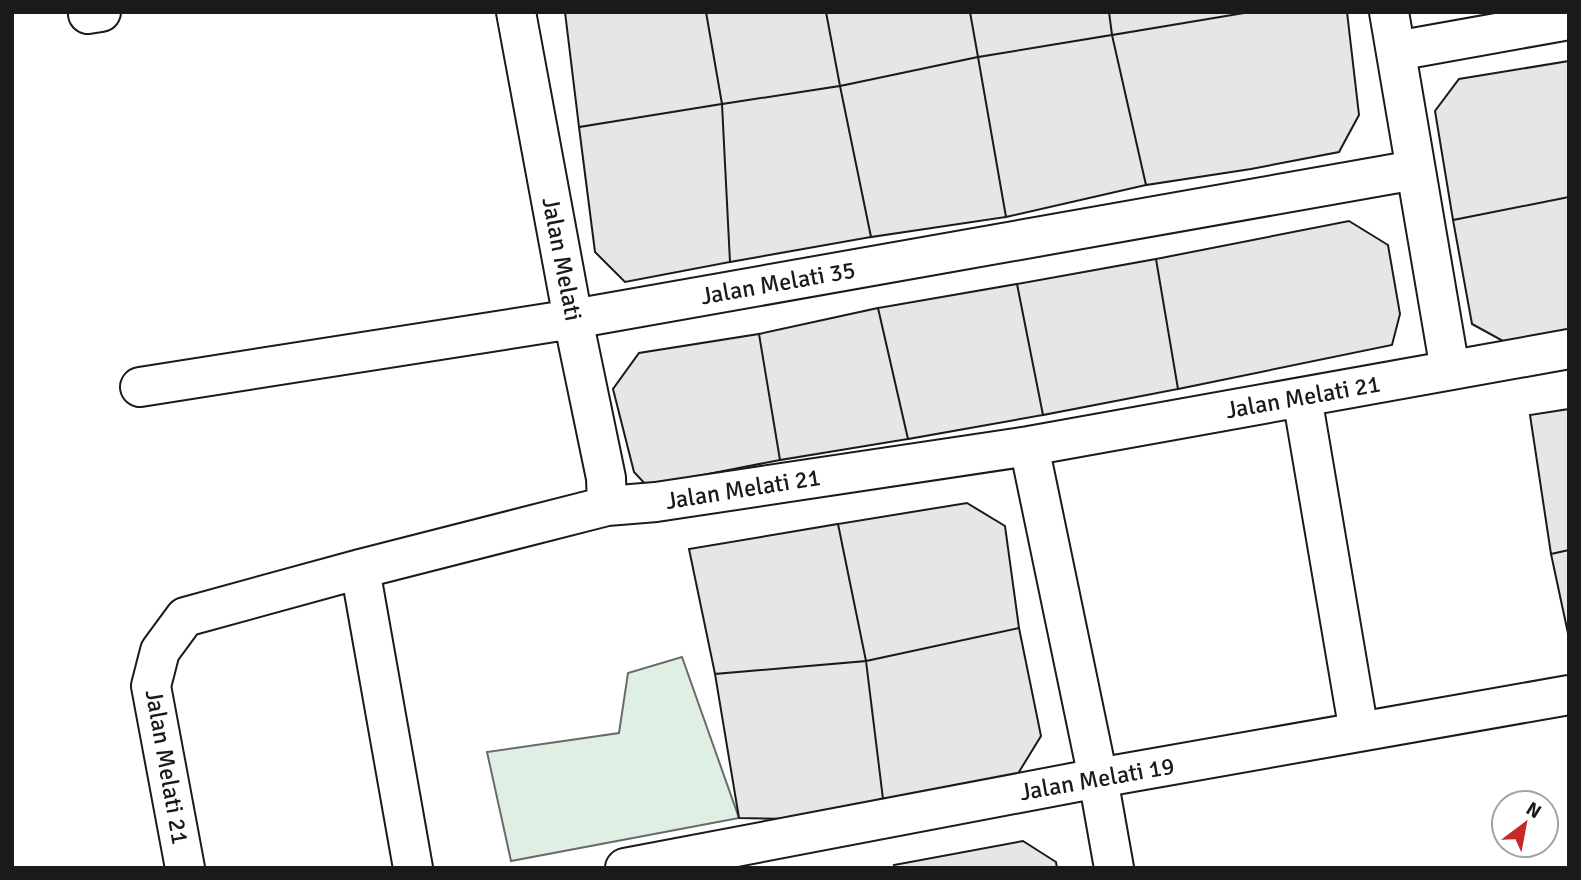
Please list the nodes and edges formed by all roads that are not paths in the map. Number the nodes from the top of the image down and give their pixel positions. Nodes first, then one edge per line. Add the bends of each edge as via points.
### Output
1 (516, 12) edge
2 (1389, 12) edge
3 (1569, 20) edge
4 (1396, 51) junction
5 (1415, 170) junction
6 (573, 319) junction
7 (1569, 349) edge
8 (1450, 370) junction
9 (140, 387) dead end
10 (1302, 397) junction
11 (1029, 446) junction
12 (607, 506) junction
13 (360, 569) junction
14 (1569, 695) edge
15 (1359, 732) junction
16 (1098, 778) junction
17 (185, 868) edge
18 (413, 868) edge
19 (625, 868) edge
20 (1114, 868) edge

1 - 6 street, Jalan Melati
2 - 4 street
3 - 4 street
4 - 5 street
5 - 6 street, Jalan Melati 35
5 - 8 street
6 - 9 street, Jalan Melati 35
6 - 12 street, Jalan Melati via 606,478
7 - 8 street, Jalan Melati 21
8 - 10 street, Jalan Melati 21
10 - 11 street, Jalan Melati 21
10 - 15 street
11 - 12 street, Jalan Melati 21
11 - 16 street
12 - 13 street, Jalan Melati 21
13 - 17 street, Jalan Melati 21 via 184,617 160,651 150,686
13 - 18 street
14 - 15 street, Jalan Melati 19
15 - 16 street, Jalan Melati 19
16 - 19 street, Jalan Melati 19
16 - 20 street

